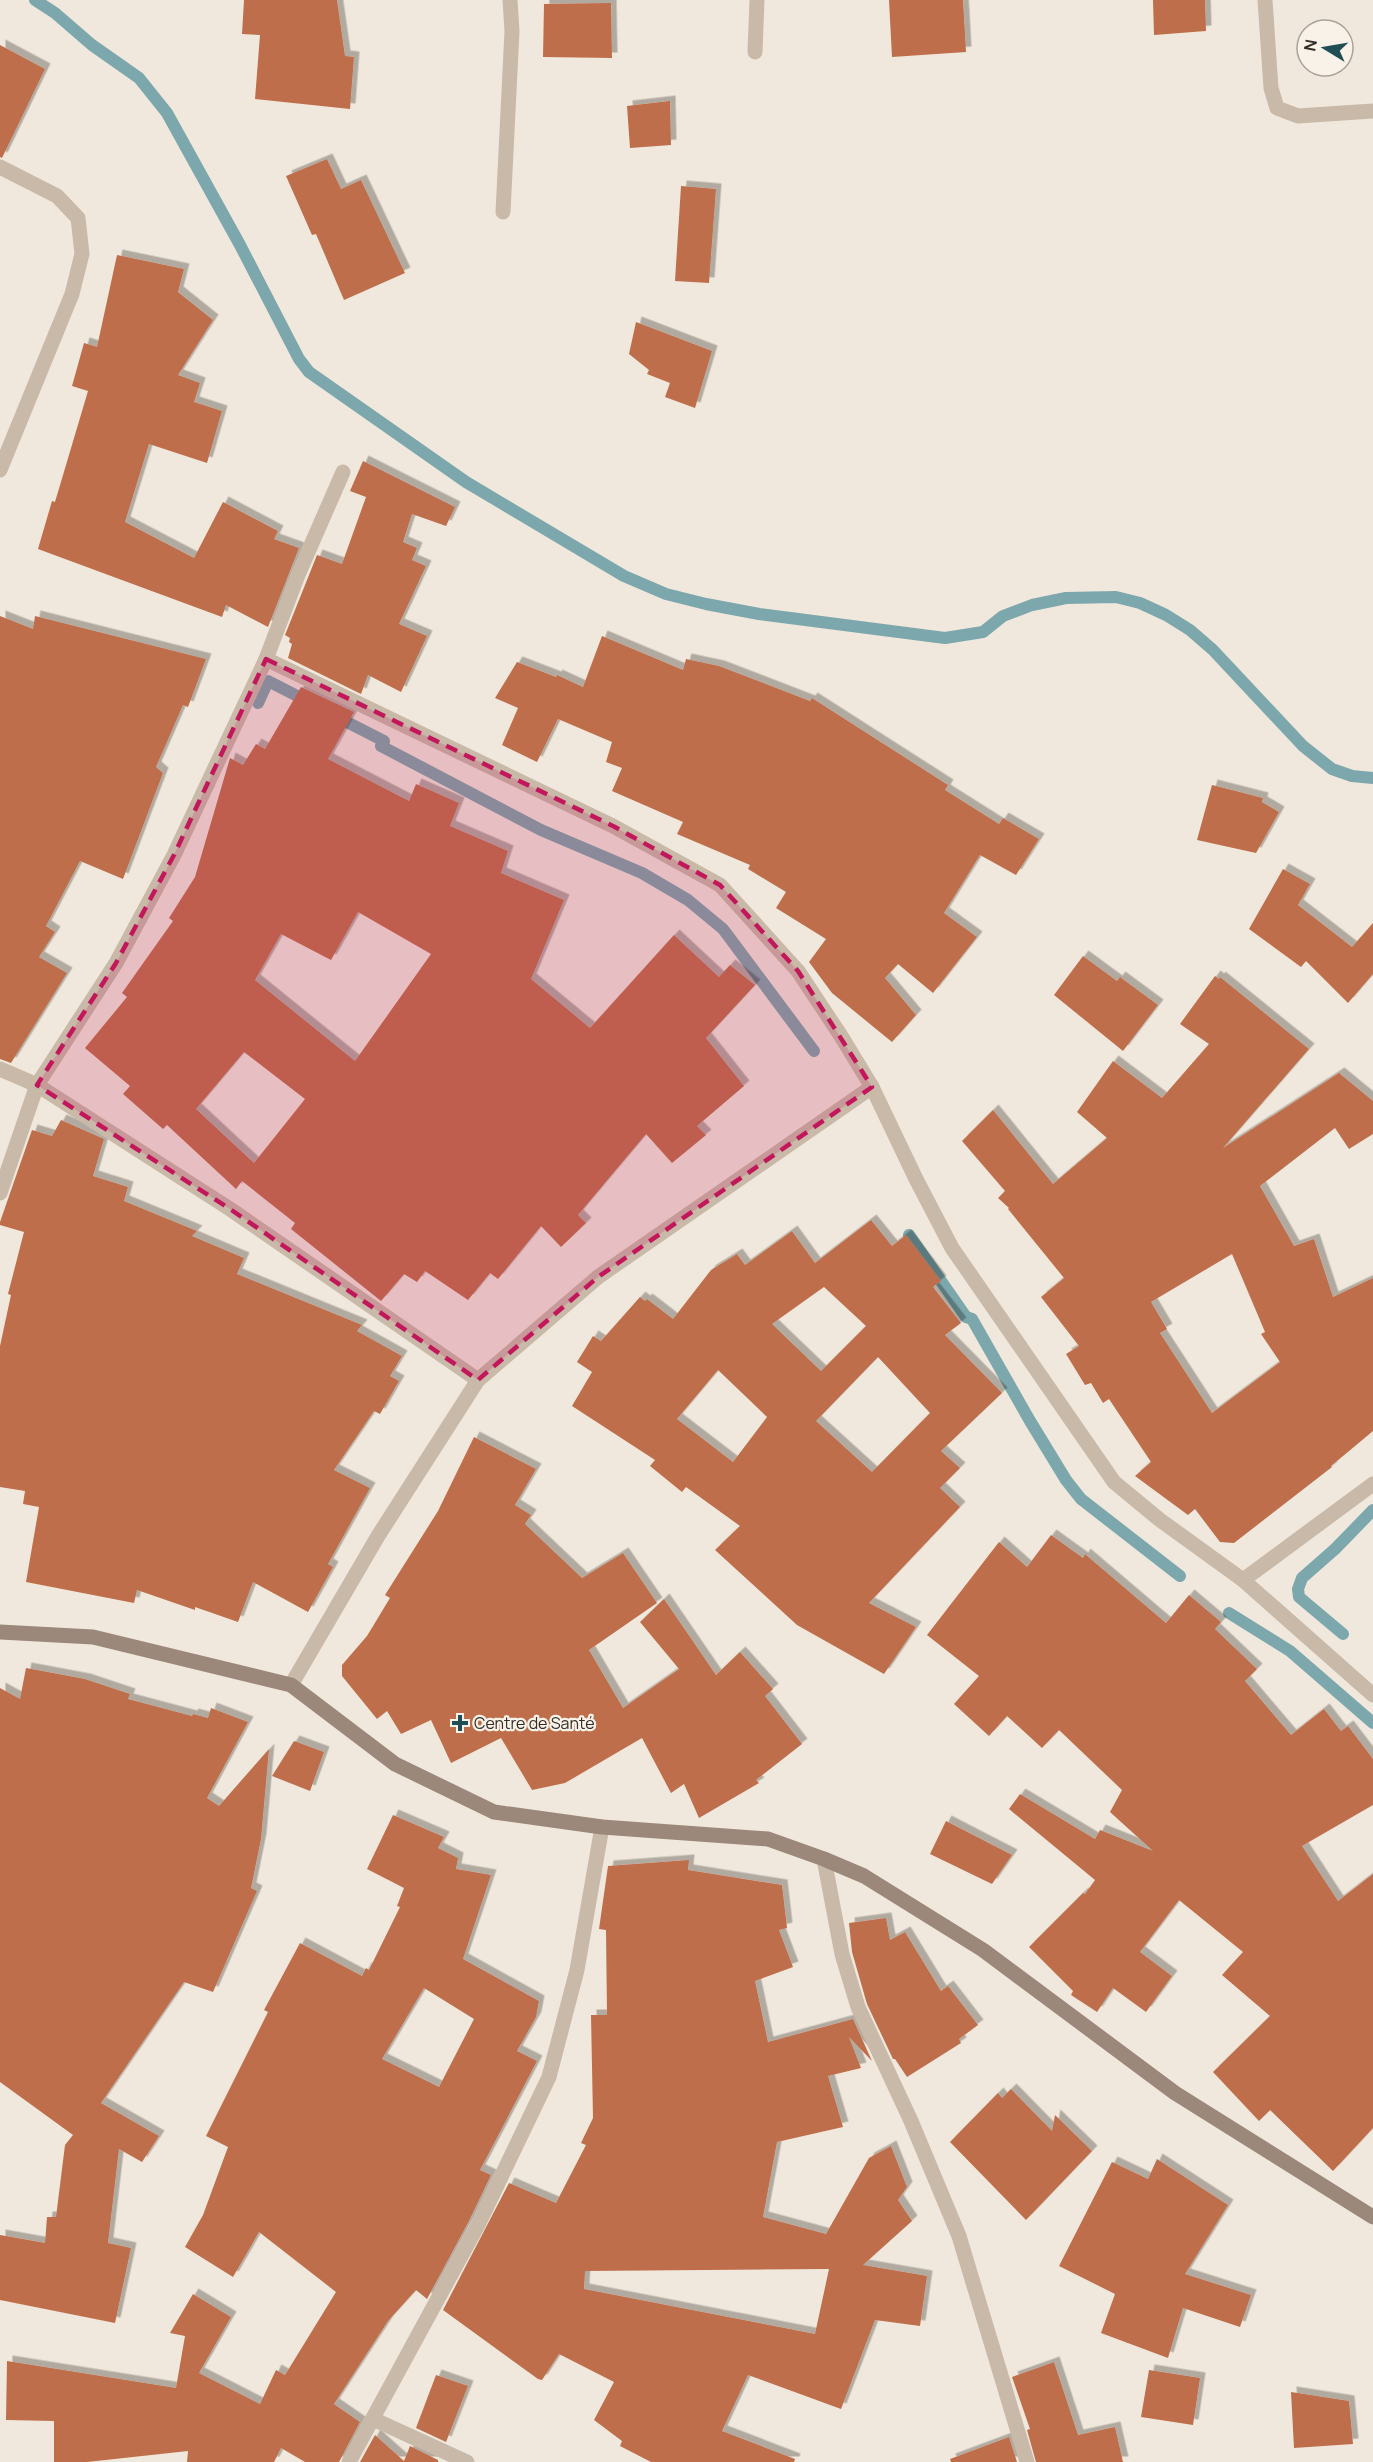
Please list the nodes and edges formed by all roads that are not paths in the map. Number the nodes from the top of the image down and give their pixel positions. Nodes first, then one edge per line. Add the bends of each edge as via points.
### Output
1 (510, 0) edge
2 (757, 0) edge
3 (1265, 0) edge
4 (755, 52) dead end
5 (1373, 111) edge
6 (0, 167) edge
7 (502, 212) dead end
8 (0, 470) edge
9 (344, 471) dead end
10 (266, 658) junction
11 (0, 1069) edge
12 (37, 1085) junction
13 (872, 1087) junction
14 (0, 1193) edge
15 (478, 1380) junction
16 (1373, 1484) edge
17 (1243, 1580) junction
18 (0, 1632) edge
19 (291, 1685) junction
20 (1373, 1695) edge
21 (602, 1827) junction
22 (824, 1859) junction
23 (1373, 2217) edge
24 (373, 2419) junction
25 (349, 2462) edge
26 (467, 2462) edge
27 (1027, 2462) edge

1 - 7 street via 512,31
2 - 4 street
3 - 5 street via 1271,88 1277,108 1298,116
6 - 8 street via 57,196 78,218 82,254 72,294
9 - 10 street
10 - 12 street via 169,865 116,963
10 - 13 street via 612,826 720,885 798,971
11 - 12 street
12 - 14 street
12 - 15 street via 230,1209
13 - 15 street via 598,1277
13 - 17 street via 952,1248 1114,1482
15 - 19 street via 378,1536
16 - 17 street
17 - 20 street
18 - 19 main road via 93,1637
19 - 21 main road via 395,1764 494,1812
21 - 22 main road via 768,1839
21 - 24 street via 577,1970 549,2077 478,2225
22 - 23 main road via 864,1876 983,1950 1175,2093
22 - 27 street via 842,1954 858,2007 959,2236
24 - 25 street
24 - 26 street

